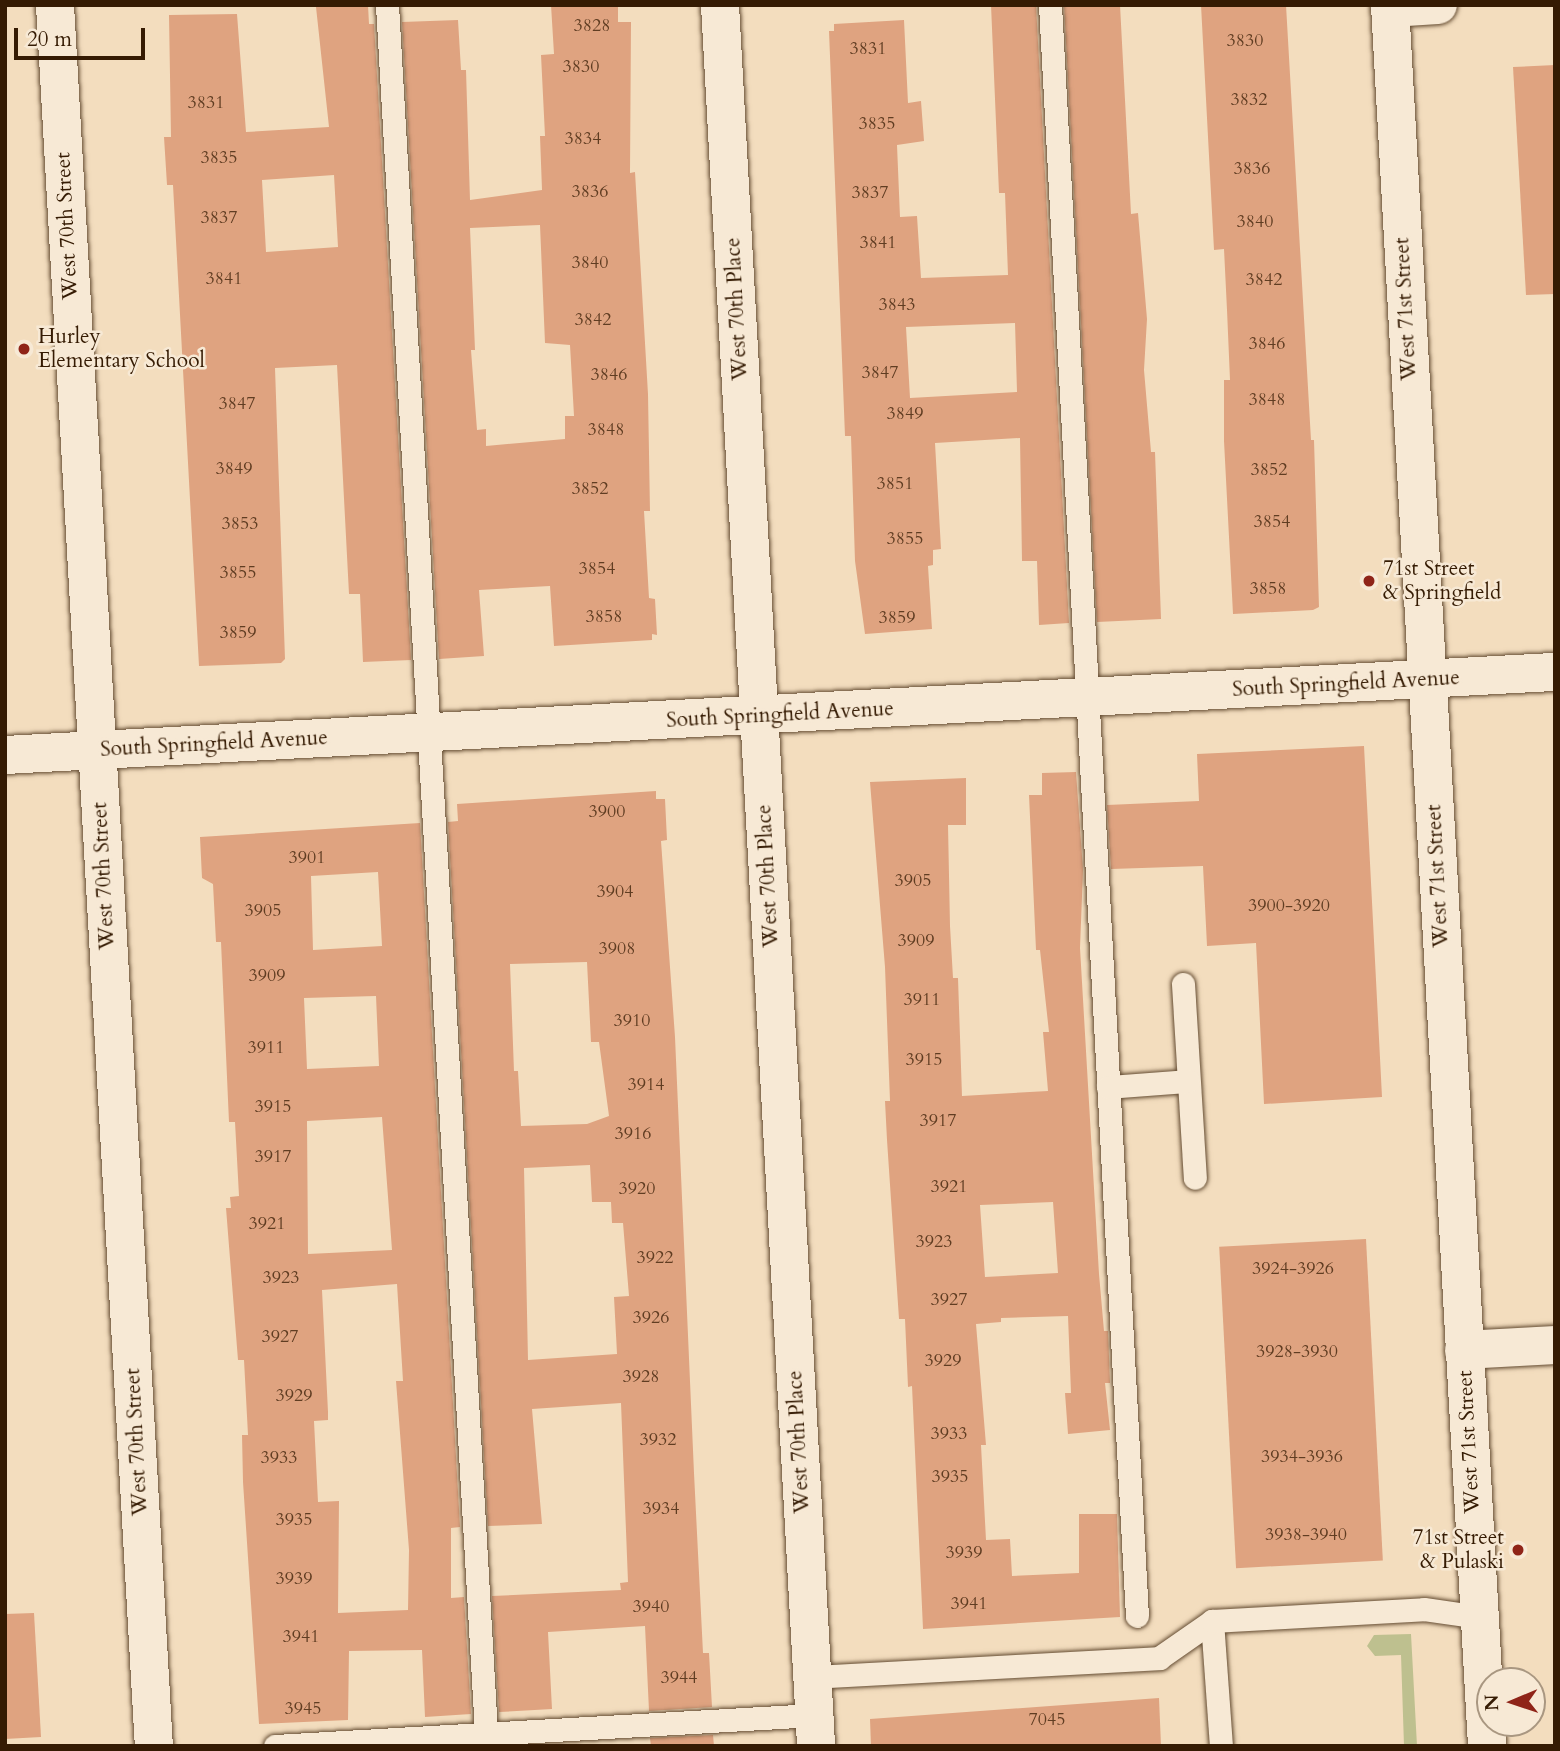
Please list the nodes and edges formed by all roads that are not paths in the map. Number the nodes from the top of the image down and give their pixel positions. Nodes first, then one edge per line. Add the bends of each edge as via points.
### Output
1 (55, 5) edge
2 (387, 5) edge
3 (720, 5) edge
4 (1050, 5) edge
5 (1438, 5) edge
6 (1390, 7) edge
7 (1555, 672) edge
8 (1426, 680) junction
9 (1087, 698) junction
10 (759, 716) junction
11 (428, 733) junction
12 (97, 750) junction
13 (5, 755) edge
14 (1183, 984) dead end
15 (1188, 1081) junction
16 (1108, 1087) junction
17 (1195, 1178) dead end
18 (1555, 1345) edge
19 (1464, 1350) junction
20 (1137, 1616) dead end
21 (1480, 1618) junction
22 (1212, 1621) junction
23 (812, 1677) junction
24 (815, 1731) edge
25 (486, 1733) junction
26 (588, 1737) edge
27 (405, 1742) edge
28 (154, 1746) edge
29 (275, 1746) edge
30 (1221, 1746) edge
31 (1488, 1746) edge

1 - 12 street, West 70th Street
2 - 11 lane
3 - 10 street, West 70th Place
4 - 9 lane
5 - 6 street
6 - 8 street, West 71st Street
7 - 8 street, South Springfield Avenue
8 - 9 street, South Springfield Avenue
8 - 19 street, West 71st Street
9 - 10 street, South Springfield Avenue
9 - 16 lane
10 - 11 street, South Springfield Avenue
10 - 23 street, West 70th Place
11 - 12 street, South Springfield Avenue
11 - 25 lane
12 - 13 street, South Springfield Avenue
12 - 28 street, West 70th Street
14 - 15 lane
15 - 16 lane
15 - 17 lane
16 - 20 lane
18 - 19 street
19 - 21 street, West 71st Street
21 - 22 lane via 1424,1609
21 - 31 street, West 71st Street
22 - 23 lane via 1159,1658
22 - 30 lane
23 - 24 street, West 70th Place
24 - 26 lane
25 - 26 lane
25 - 27 lane
27 - 29 lane

